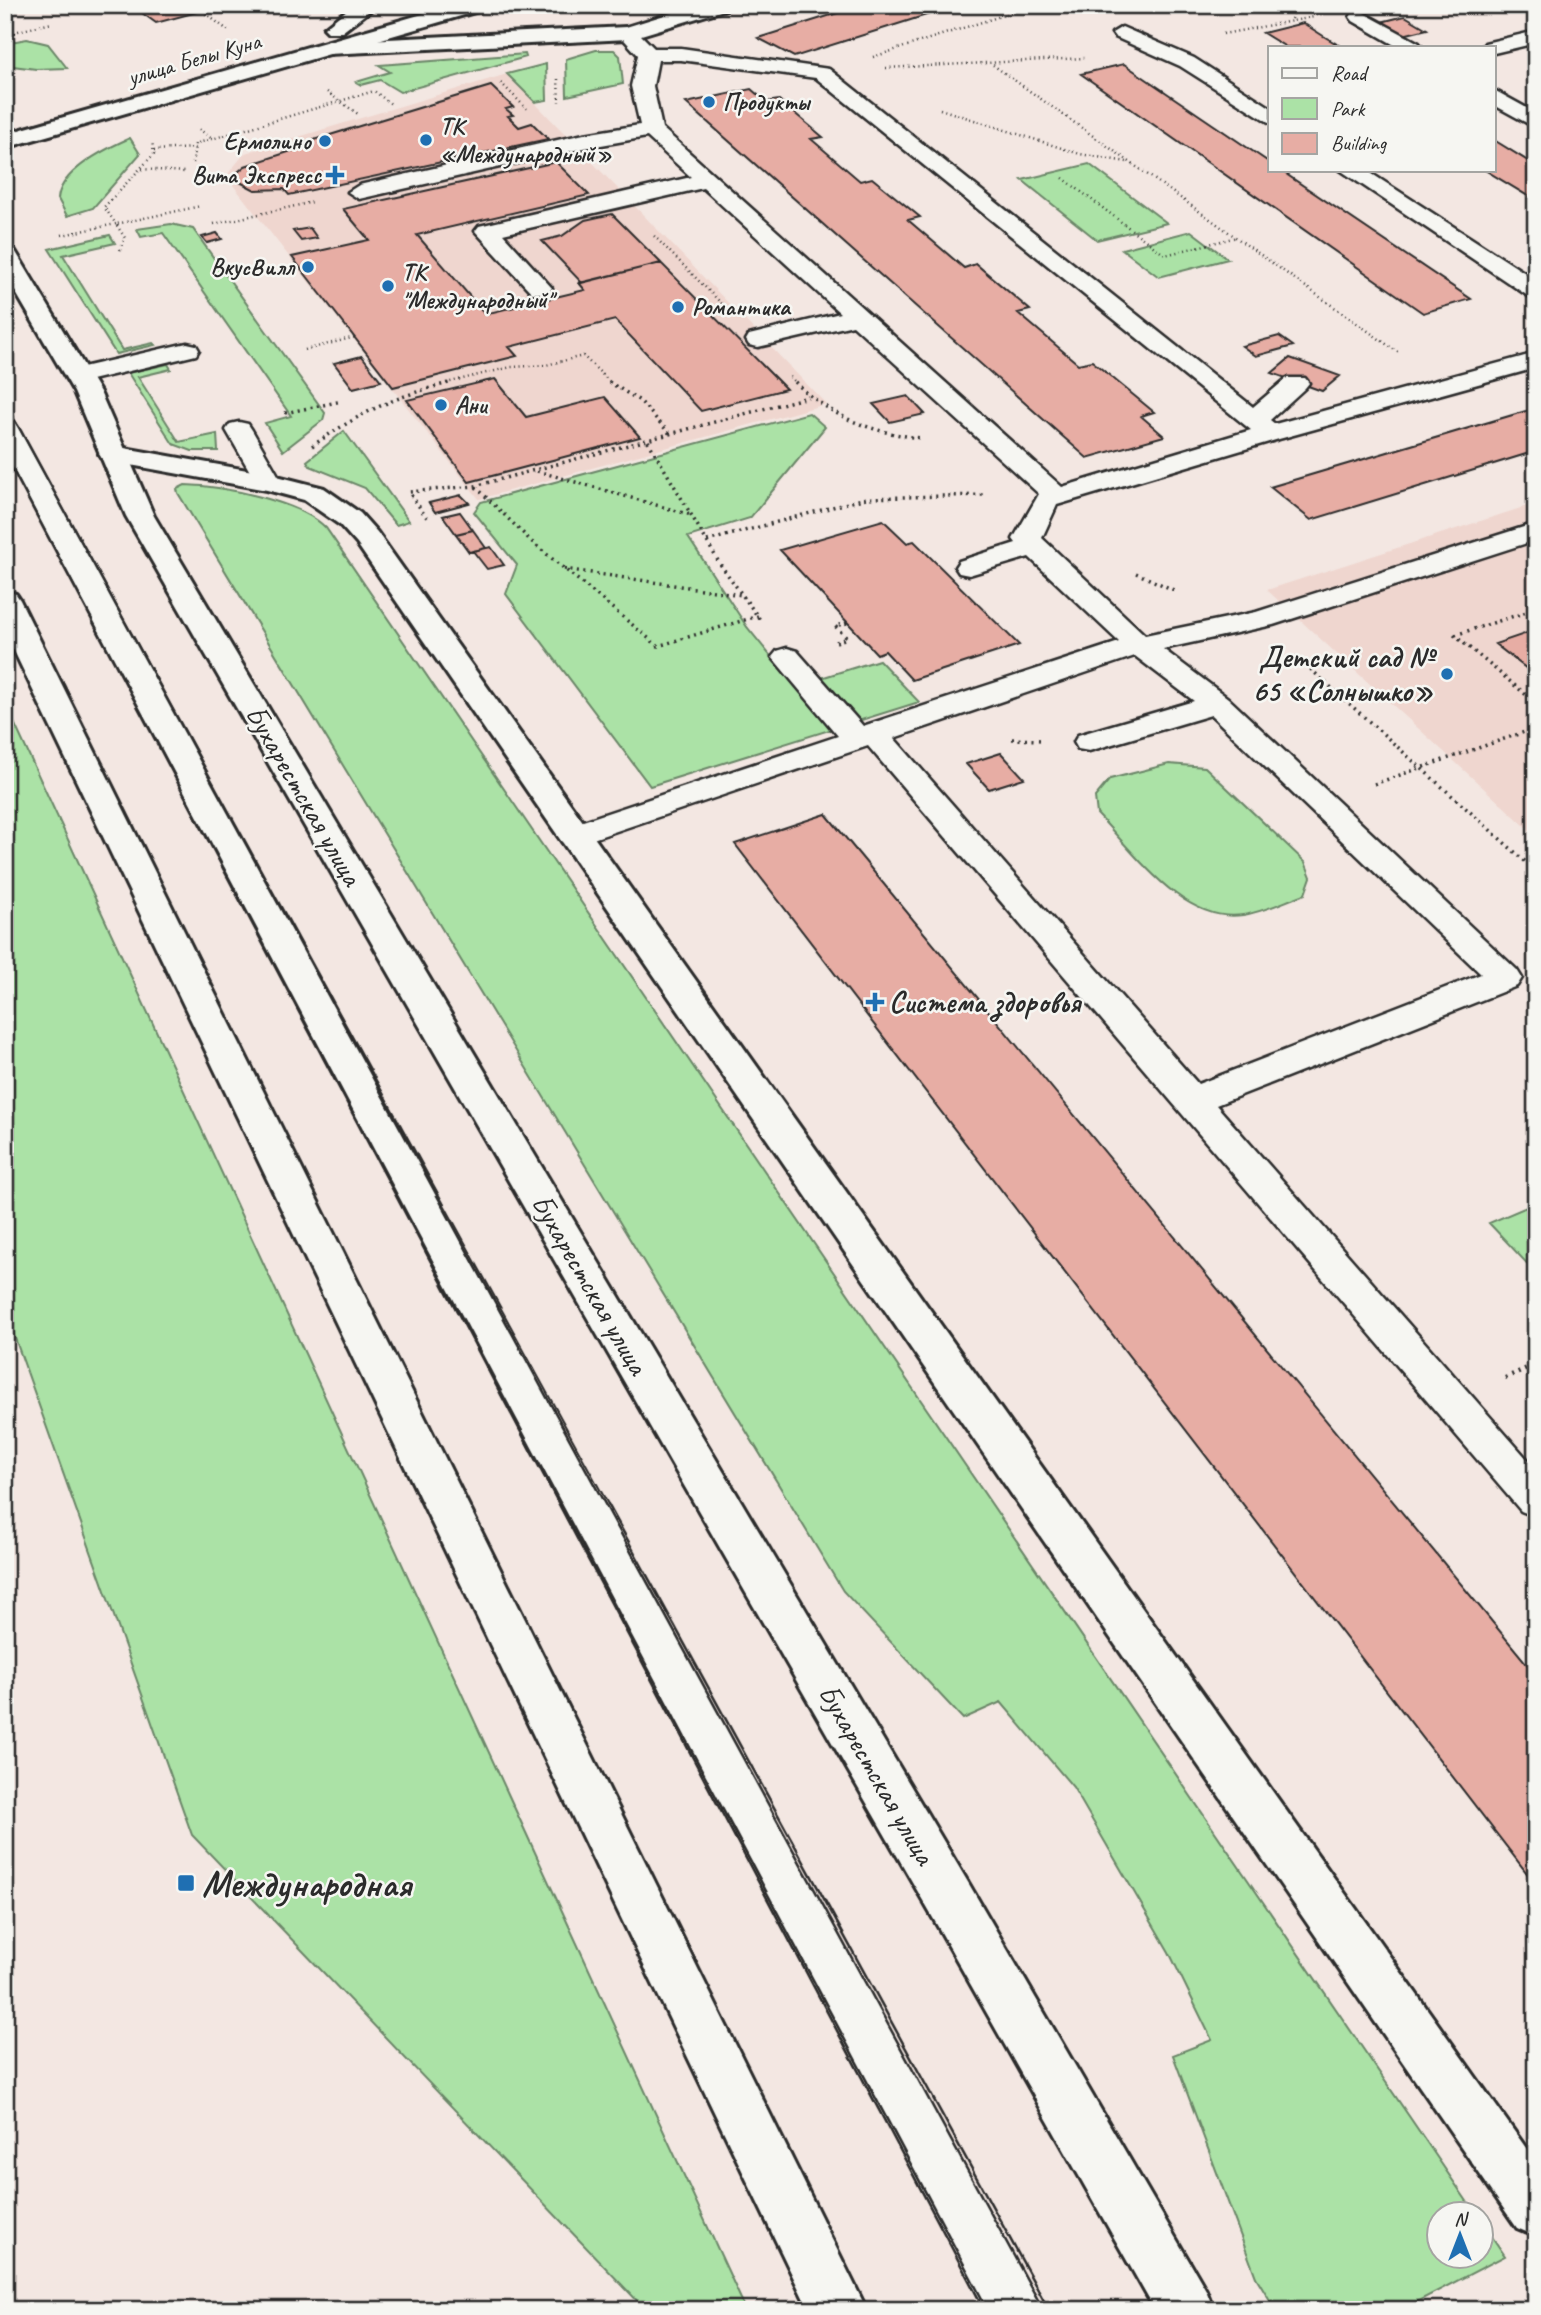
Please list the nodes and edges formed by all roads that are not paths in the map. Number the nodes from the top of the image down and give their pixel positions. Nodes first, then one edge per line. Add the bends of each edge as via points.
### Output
1 (367, 5) edge
2 (415, 5) edge
3 (478, 5) edge
4 (720, 5) edge
5 (1360, 17) dead end
6 (628, 33) junction
7 (1122, 33) dead end
8 (1536, 37) edge
9 (332, 38) junction
10 (1410, 46) edge
11 (1496, 46) edge
12 (649, 54) junction
13 (1496, 97) edge
14 (1268, 116) edge
15 (5, 121) edge
16 (1536, 122) edge
17 (652, 130) junction
18 (5, 141) edge
19 (1354, 172) edge
20 (708, 180) junction
21 (359, 192) road end
22 (5, 254) edge
23 (540, 288) dead end
24 (1536, 291) edge
25 (858, 316) junction
26 (758, 340) dead end
27 (187, 350) dead end
28 (1536, 360) edge
29 (79, 375) junction
30 (1296, 383) dead end
31 (1262, 427) junction
32 (5, 428) edge
33 (239, 430) dead end
34 (113, 454) junction
35 (269, 482) junction
36 (1051, 498) junction
37 (1536, 531) edge
38 (1034, 546) junction
39 (970, 566) dead end
40 (6, 604) edge
41 (1139, 645) junction
42 (787, 657) road end
43 (1217, 704) junction
44 (865, 736) junction
45 (1088, 742) dead end
46 (573, 835) junction
47 (1191, 1101) junction
48 (1536, 1499) edge
49 (1536, 2209) edge
50 (839, 2310) edge
51 (1015, 2310) edge
52 (1186, 2310) edge

1 - 9 main road
2 - 9 main road, улица Белы Куна
3 - 9 main road, улица Белы Куна
4 - 6 main road
5 - 10 lane
6 - 9 main road
6 - 12 lane
7 - 14 lane via 1186,62
8 - 11 lane
9 - 15 main road, улица Белы Куна
9 - 18 main road, улица Белы Куна
12 - 17 lane via 642,86
12 - 31 lane via 822,73
13 - 16 lane
17 - 20 lane
17 - 21 lane
19 - 24 lane
20 - 23 lane via 487,231
20 - 25 lane
22 - 29 main road, Бухарестская улица
25 - 26 lane
25 - 36 lane
27 - 29 lane
28 - 31 lane
29 - 34 main road, Бухарестская улица
30 - 31 lane
31 - 36 lane
32 - 51 lane
33 - 35 lane
34 - 35 main road
34 - 52 main road, Бухарестская улица via 141,516
35 - 46 main road via 330,503 367,538
36 - 38 lane via 1027,539
37 - 41 lane via 1249,622
38 - 39 lane
38 - 41 lane
40 - 50 main road
41 - 43 lane
41 - 44 lane
42 - 44 lane
43 - 45 lane
43 - 47 lane via 1505,978
44 - 46 lane
44 - 47 lane
46 - 49 main road
47 - 48 lane

